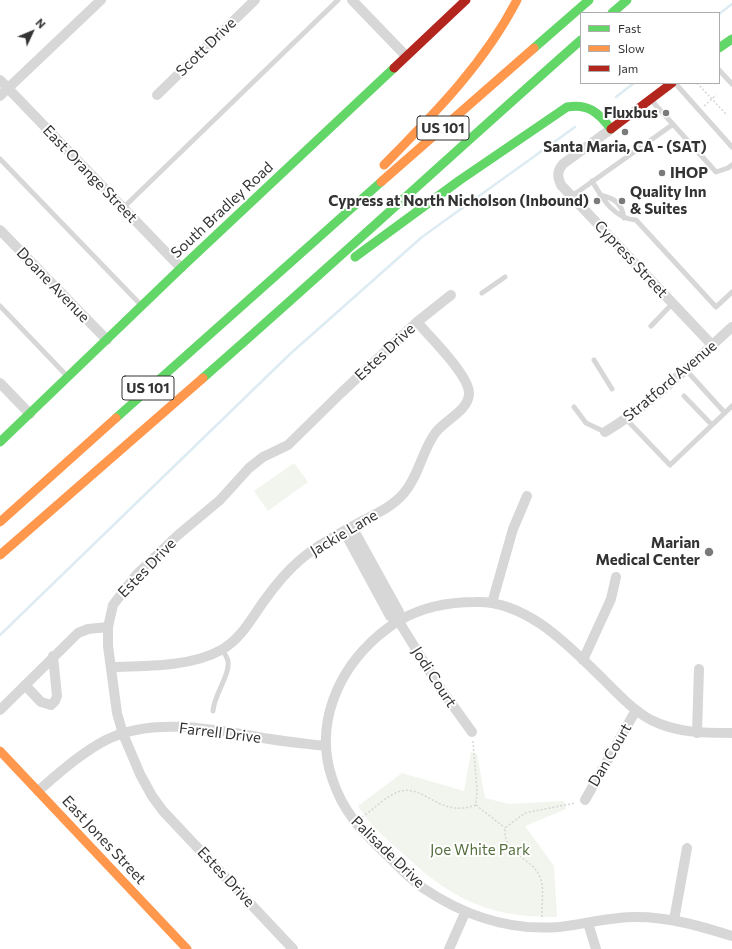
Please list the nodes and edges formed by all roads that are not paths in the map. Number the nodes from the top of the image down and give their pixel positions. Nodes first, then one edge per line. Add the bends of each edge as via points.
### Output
1 (101, 0) edge
2 (255, 0) edge
3 (338, 0) edge
4 (352, 0) edge
5 (466, 0) edge
6 (517, 0) edge
7 (589, 0) edge
8 (627, 0) edge
9 (613, 12) edge
10 (732, 39) edge
11 (580, 41) edge
12 (720, 47) edge
13 (406, 56) junction
14 (720, 71) edge
15 (0, 80) edge
16 (671, 84) edge
17 (676, 84) edge
18 (732, 84) edge
19 (8, 88) junction
20 (157, 95) dead end
21 (0, 96) edge
22 (651, 99) junction
23 (672, 125) junction
24 (611, 129) junction
25 (732, 147) edge
26 (0, 159) edge
27 (732, 165) edge
28 (592, 181) junction
29 (600, 194) junction
30 (572, 196) junction
31 (123, 208) junction
32 (624, 218) junction
33 (0, 230) edge
34 (297, 256) junction
35 (181, 268) junction
36 (505, 277) dead end
37 (732, 292) edge
38 (482, 293) dead end
39 (299, 294) junction
40 (451, 295) dead end
41 (673, 303) junction
42 (0, 306) edge
43 (142, 306) junction
44 (417, 322) junction
45 (651, 326) dead end
46 (732, 327) edge
47 (107, 340) junction
48 (712, 345) junction
49 (594, 360) dead end
50 (686, 370) junction
51 (68, 377) junction
52 (0, 383) edge
53 (612, 389) dead end
54 (684, 396) dead end
55 (732, 406) edge
56 (574, 407) dead end
57 (725, 413) junction
58 (30, 414) junction
59 (626, 419) junction
60 (712, 425) junction
61 (605, 432) joint
62 (0, 442) edge
63 (527, 496) dead end
64 (0, 522) edge
65 (348, 529) junction
66 (0, 556) edge
67 (616, 577) dead end
68 (492, 603) junction
69 (398, 620) junction
70 (108, 627) junction
71 (222, 650) junction
72 (53, 656) junction
73 (583, 660) junction
74 (111, 667) junction
75 (700, 668) dead end
76 (25, 685) junction
77 (0, 710) edge
78 (636, 710) junction
79 (213, 711) dead end
80 (472, 732) road end
81 (697, 733) junction
82 (732, 733) edge
83 (123, 734) junction
84 (325, 746) junction
85 (0, 751) edge
86 (38, 791) junction
87 (585, 800) road end
88 (687, 848) dead end
89 (465, 913) junction
90 (674, 920) junction
91 (588, 923) junction
92 (732, 936) edge
93 (187, 949) edge
94 (293, 949) edge
95 (449, 949) edge
96 (596, 949) edge

1 - 19 street
2 - 20 street, Scott Drive
3 - 31 lane
4 - 13 street
5 - 13 main road, South Bradley Road
6 - 34 main road via 484,55 439,108
7 - 34 main road, US 101
8 - 9 main road
10 - 12 main road
11 - 39 main road, US 101
13 - 35 main road, South Bradley Road
14 - 18 lane
15 - 19 street, East Orange Street
16 - 22 main road
17 - 25 lane
19 - 21 street
19 - 31 street, East Orange Street
22 - 23 lane
22 - 24 main road
23 - 27 lane via 716,172
23 - 28 lane
24 - 30 street, Cypress Street via 558,169 557,177 561,185
24 - 39 main road via 592,109 578,104 567,106
26 - 43 lane
28 - 29 lane
28 - 30 lane
29 - 32 lane via 613,210
29 - 32 lane via 617,202 623,209
30 - 41 street, Cypress Street
31 - 35 street, East Orange Street
32 - 37 lane via 636,220 716,307
33 - 47 street, Doane Avenue
34 - 64 main road, US 101
35 - 43 main road, South Bradley Road
36 - 38 lane
39 - 66 main road, US 101
40 - 44 street, Estes Drive
41 - 45 lane
41 - 48 street, Cypress Street
42 - 51 lane
43 - 47 main road, South Bradley Road
44 - 65 street, Jackie Lane via 463,376 468,386 467,401 431,439 403,494 388,507
44 - 70 street, Estes Drive via 288,446 263,457 249,468 220,500 137,574 113,605
46 - 48 street, Stratford Avenue
47 - 51 main road, South Bradley Road
48 - 50 street, Stratford Avenue
49 - 53 lane
50 - 57 lane
50 - 59 street, Stratford Avenue
51 - 58 main road, South Bradley Road
52 - 58 street
54 - 60 lane
55 - 57 lane
56 - 61 lane via 586,424
57 - 60 lane
58 - 62 main road, South Bradley Road
59 - 60 lane via 670,465
59 - 61 street, Stratford Avenue
63 - 68 street via 513,529
65 - 69 street, Jodi Court via 399,612
65 - 71 street, Jackie Lane via 321,544 300,560 265,600 240,636
67 - 73 street via 611,599
68 - 69 street, Palisade Drive via 473,602 432,607
68 - 73 street, Palisade Drive via 532,620 561,640
69 - 80 street, Jodi Court via 438,686
69 - 84 street, Palisade Drive via 351,663 332,702
70 - 72 street via 78,633
70 - 74 street, Estes Drive
71 - 74 street, Jackie Lane via 197,660
71 - 79 lane via 228,661 227,671 214,702
72 - 76 street
72 - 76 street via 57,696 55,701 51,705 41,702
73 - 78 street, Palisade Drive
74 - 83 street, Estes Drive via 117,713
75 - 81 street
76 - 77 street
78 - 81 street, Palisade Drive via 661,724
78 - 87 street, Dan Court
81 - 82 street, Palisade Drive
83 - 84 street, Farrell Drive via 178,726
83 - 86 street, Farrell Drive via 107,739 93,748
83 - 94 street, Estes Drive via 140,774 163,811
84 - 89 street, Palisade Drive via 332,778 354,822 412,879
85 - 86 main road, East Jones Street
86 - 93 main road, East Jones Street
88 - 90 street
89 - 91 street, Palisade Drive via 494,921 542,927
89 - 95 street
90 - 91 street, Palisade Drive via 634,917
90 - 92 street, Palisade Drive
91 - 96 street

